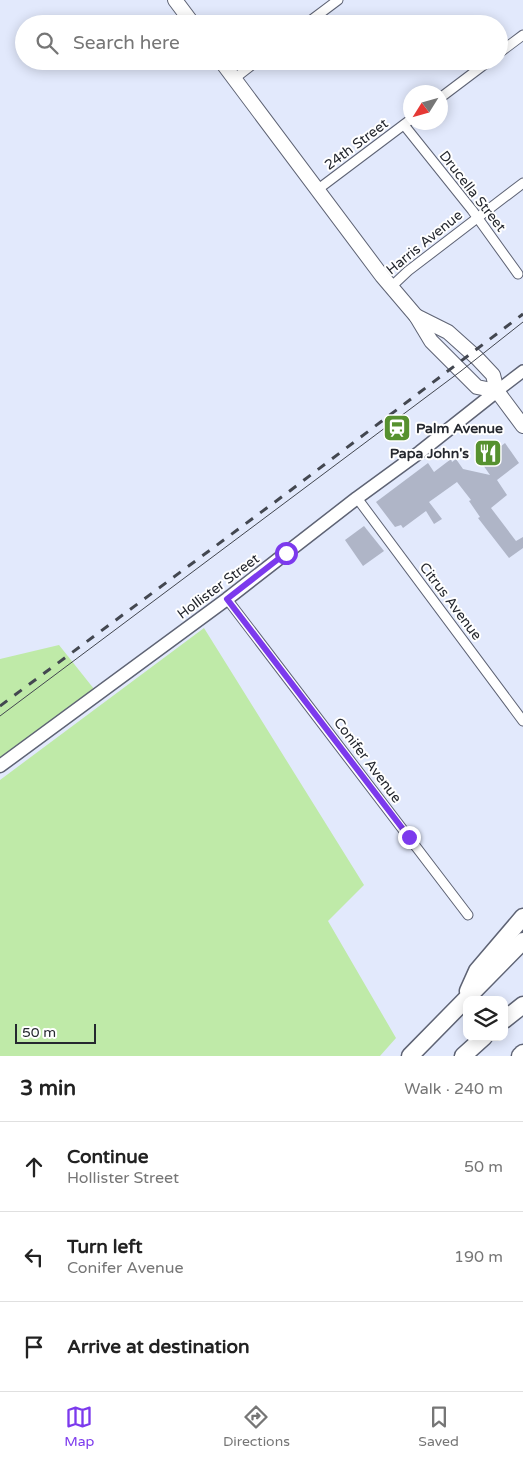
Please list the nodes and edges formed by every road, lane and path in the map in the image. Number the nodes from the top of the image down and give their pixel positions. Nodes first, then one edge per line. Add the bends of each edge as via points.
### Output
1 (176, 0) edge
2 (338, 0) edge
3 (187, 15) edge
4 (318, 15) edge
5 (523, 35) edge
6 (508, 46) edge
7 (228, 70) edge
8 (246, 70) edge
9 (477, 70) edge
10 (234, 79) junction
11 (448, 92) edge
12 (403, 125) edge
13 (413, 130) edge
14 (523, 182) edge
15 (317, 190) junction
16 (477, 217) junction
17 (518, 274) dead end
18 (391, 287) junction
19 (416, 316) junction
20 (523, 371) edge
21 (497, 391) junction
22 (523, 426) edge
23 (357, 498) junction
24 (227, 599) junction
25 (523, 720) edge
26 (0, 766) edge
27 (468, 915) dead end
28 (523, 917) edge
29 (523, 941) edge
30 (466, 996) edge
31 (469, 996) edge
32 (463, 1002) edge
33 (523, 1005) edge
34 (508, 1017) edge
35 (480, 1041) edge
36 (523, 1053) edge
37 (410, 1056) edge
38 (463, 1056) edge
39 (520, 1056) edge

1 - 3 main road
2 - 4 street
5 - 6 street
7 - 10 main road
8 - 10 street
9 - 11 street
10 - 15 main road
12 - 15 street, 24th Street
13 - 16 street, Drucella Street
14 - 16 street, Harris Avenue
15 - 18 main road
16 - 17 street, Drucella Street
16 - 18 street, Harris Avenue
18 - 19 main road
19 - 21 main road via 456,337 493,375
19 - 21 main road via 430,341 477,387
20 - 21 street, Hollister Street
21 - 22 main road
21 - 23 main road, Hollister Street
23 - 24 main road, Hollister Street
23 - 25 street, Citrus Avenue
24 - 26 main road, Hollister Street
24 - 27 street, Conifer Avenue
28 - 30 highway via 477,971
29 - 31 highway
32 - 37 highway
33 - 34 highway
35 - 38 highway
36 - 39 highway

